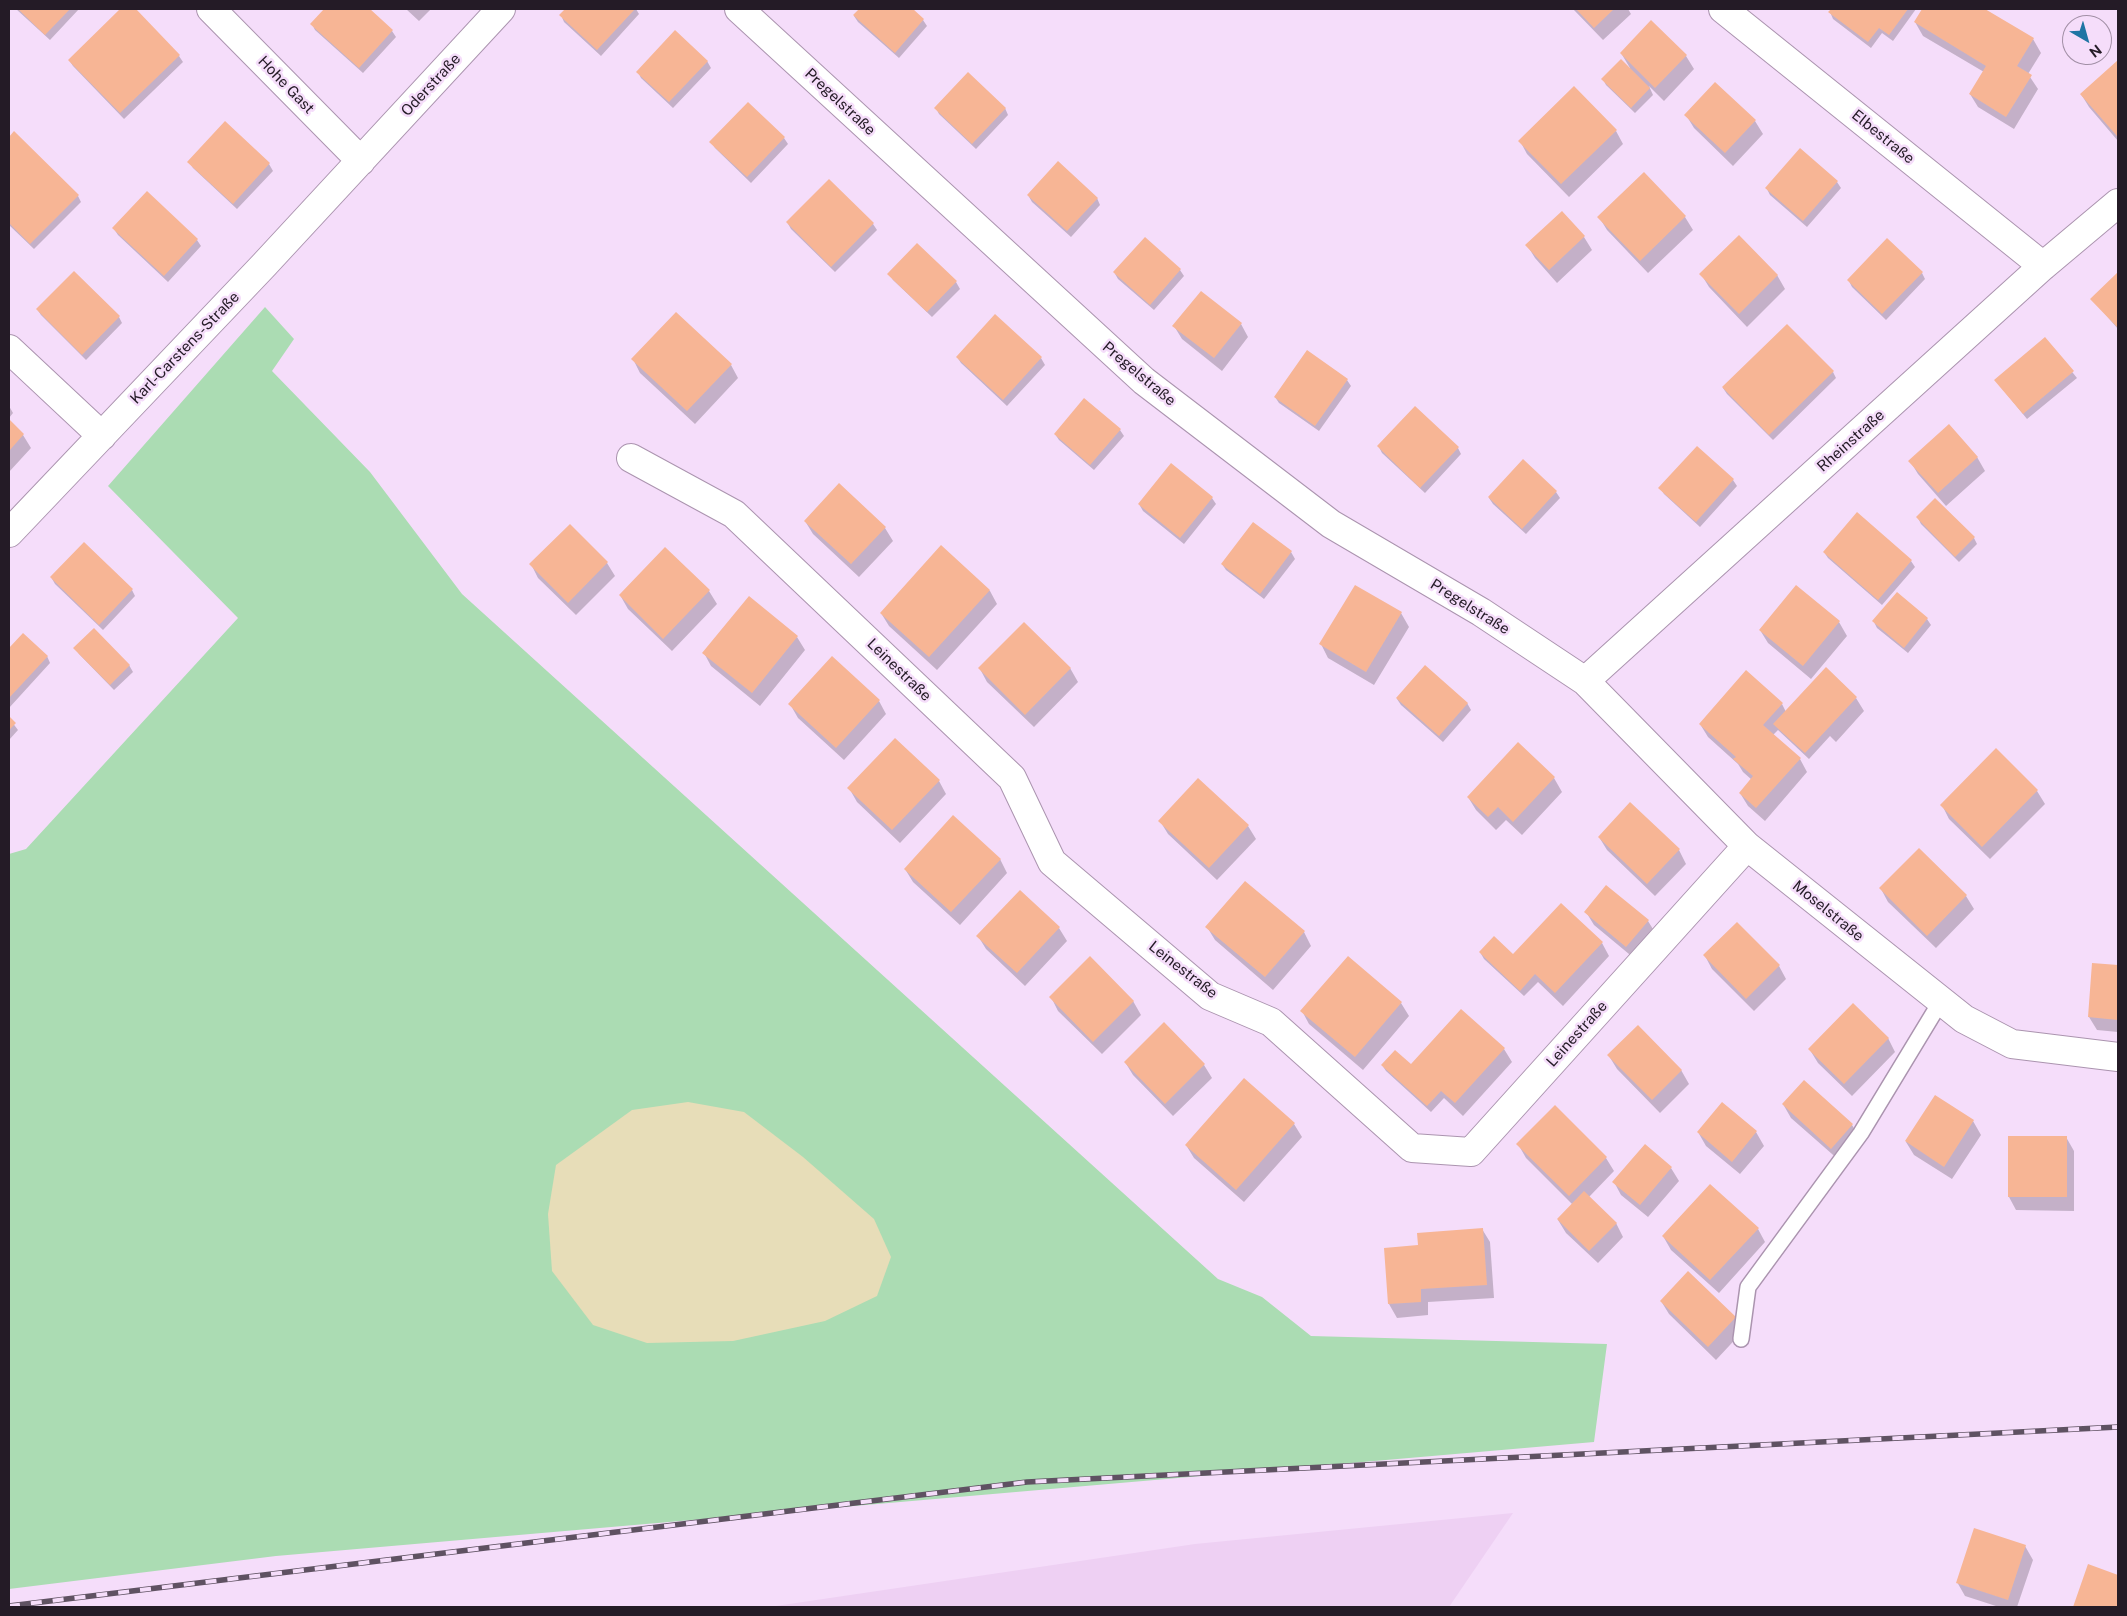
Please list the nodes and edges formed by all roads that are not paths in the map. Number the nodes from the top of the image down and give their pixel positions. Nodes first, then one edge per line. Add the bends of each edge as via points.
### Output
1 (211, 9) edge
2 (501, 9) edge
3 (739, 9) edge
4 (1723, 9) edge
5 (360, 162) junction
6 (2118, 203) edge
7 (2043, 266) junction
8 (9, 349) edge
9 (102, 436) junction
10 (631, 458) dead end
11 (9, 533) edge
12 (1585, 681) junction
13 (1748, 846) junction
14 (1941, 1001) junction
15 (2118, 1057) edge
16 (1740, 1339) dead end

1 - 5 street, Hohe Gast
2 - 5 street, Oderstraße
3 - 12 street, Pregelstraße via 1144,380 1331,524 1481,612
4 - 7 street, Elbestraße
5 - 9 street, Karl-Carstens-Straße
6 - 7 street, Rheinstraße
7 - 12 street, Rheinstraße
8 - 9 street
9 - 11 street, Karl-Carstens-Straße
10 - 13 street, Leinestraße via 734,514 1012,778 1052,862 1210,996 1271,1022 1412,1148 1471,1152
12 - 13 street, Moselstraße
13 - 14 street, Moselstraße
14 - 15 street, Moselstraße via 1964,1019 2012,1044
14 - 16 lane via 1861,1133 1748,1287

